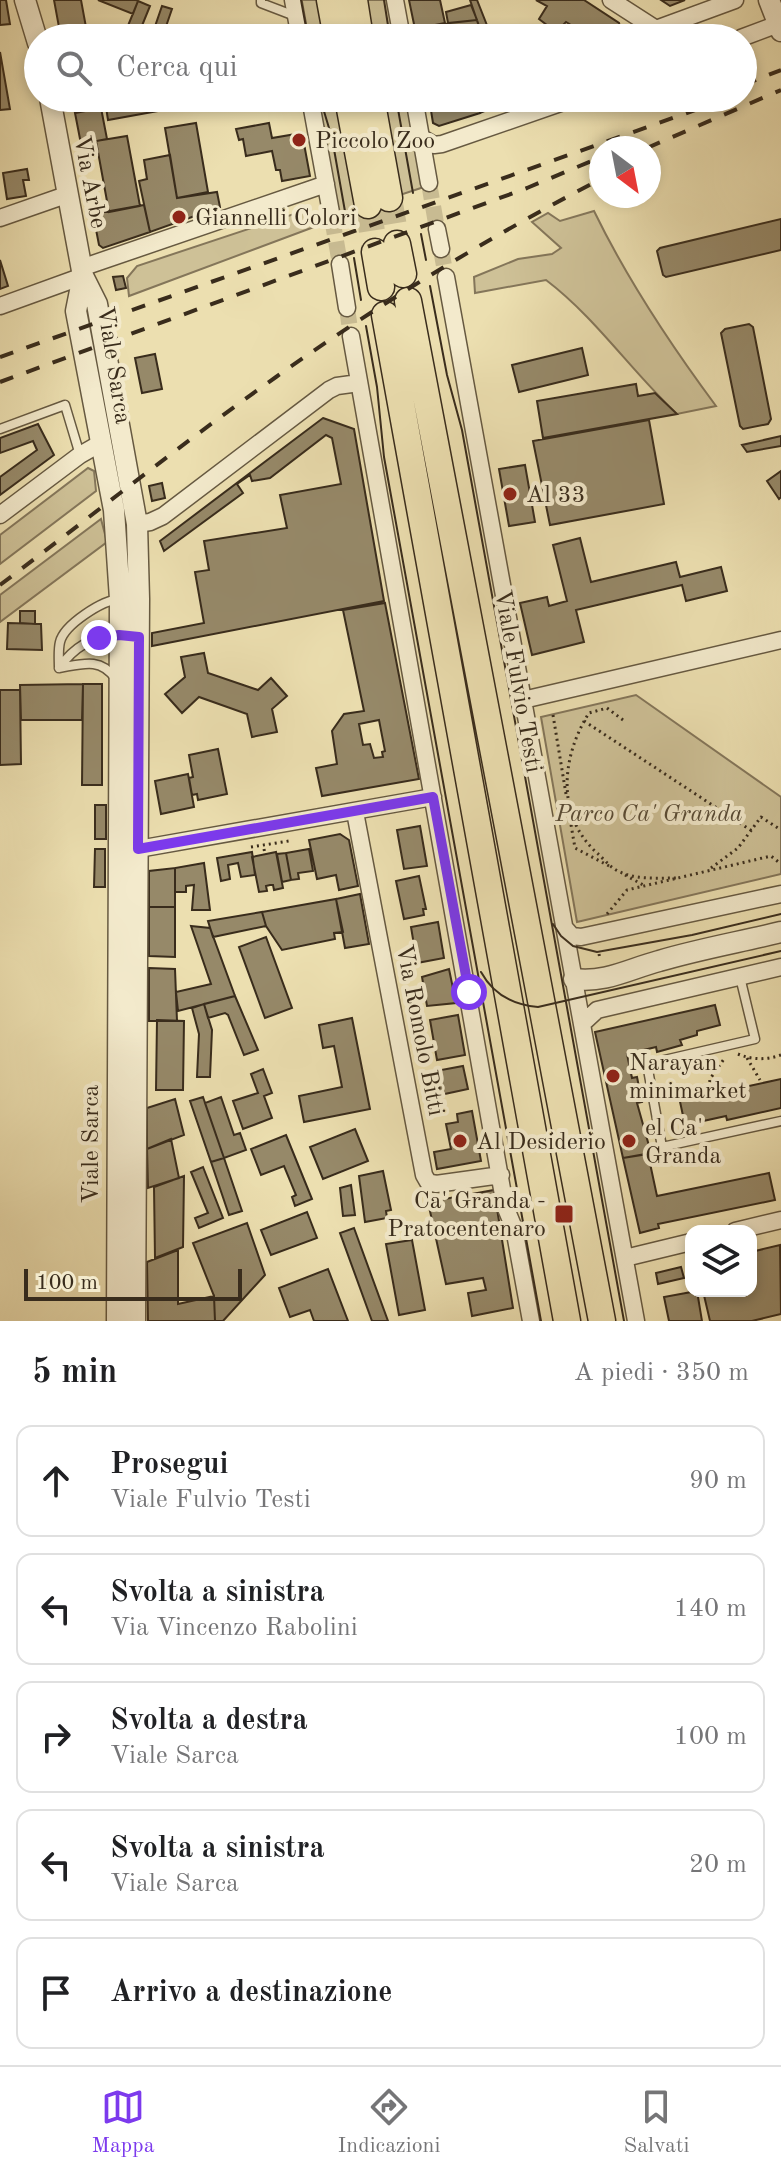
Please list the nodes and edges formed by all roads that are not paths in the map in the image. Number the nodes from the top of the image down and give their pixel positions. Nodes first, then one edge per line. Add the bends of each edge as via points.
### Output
1 (25, 0) edge
2 (40, 0) edge
3 (261, 0) edge
4 (330, 0) edge
5 (354, 0) edge
6 (395, 0) edge
7 (611, 0) edge
8 (735, 0) edge
9 (769, 0) edge
10 (294, 8) edge
11 (32, 24) edge
12 (41, 24) edge
13 (334, 24) edge
14 (358, 24) edge
15 (399, 24) edge
16 (643, 24) edge
17 (680, 24) edge
18 (780, 26) edge
19 (757, 33) edge
20 (52, 112) edge
21 (313, 112) edge
22 (352, 112) edge
23 (372, 112) edge
24 (417, 112) edge
25 (535, 112) edge
26 (422, 138) junction
27 (429, 183) tunnel mouth
28 (326, 184) junction
29 (66, 195) junction
30 (0, 218) edge
31 (332, 218) tunnel mouth
32 (437, 229) tunnel mouth
33 (386, 248) tunnel mouth
34 (441, 249) tunnel mouth
35 (340, 264) tunnel mouth
36 (82, 272) junction
37 (446, 277) tunnel mouth
38 (392, 280) dead end
39 (408, 301) dead end
40 (0, 306) edge
41 (347, 308) tunnel mouth
42 (385, 315) dead end
43 (351, 336) tunnel mouth
44 (359, 383) junction
45 (0, 429) edge
46 (101, 443) junction
47 (80, 455) junction
48 (0, 515) edge
49 (137, 524) junction
50 (130, 599) junction
51 (129, 636) junction
52 (781, 640) edge
53 (59, 668) junction
54 (119, 683) junction
55 (523, 700) junction
56 (433, 797) junction
57 (355, 812) junction
58 (128, 851) junction
59 (781, 894) edge
60 (564, 927) junction
61 (781, 932) edge
62 (127, 966) junction
63 (781, 967) edge
64 (740, 976) junction
65 (574, 979) junction
66 (538, 987) junction
67 (508, 993) junction
68 (583, 1023) junction
69 (780, 1124) edge
70 (501, 1175) junction
71 (781, 1220) edge
72 (757, 1226) edge
73 (685, 1243) edge
74 (625, 1258) junction
75 (117, 1321) edge
76 (135, 1321) edge
77 (531, 1321) edge
78 (567, 1321) edge
79 (602, 1321) edge
80 (636, 1321) edge

1 - 11 street
2 - 12 street
3 - 10 lane
4 - 13 main road
5 - 14 main road
6 - 15 street
7 - 16 street
8 - 17 street
9 - 18 street
18 - 19 street
20 - 29 street, Via Arbe
21 - 28 street
22 - 23 main road via 378,202
24 - 26 street
25 - 26 street via 442,144
26 - 27 street
28 - 31 street
28 - 36 street
29 - 30 street
29 - 36 street, Via Arbe
32 - 34 street
33 - 38 main road
35 - 41 street
36 - 40 street
36 - 46 street, Viale Sarca via 76,311
36 - 49 street, Viale Sarca via 97,304
37 - 55 street, Viale Fulvio Testi
39 - 66 main road, Viale Fulvio Testi
42 - 67 main road
43 - 44 street
44 - 49 street via 329,390 163,516
44 - 56 street
45 - 47 lane via 65,405
46 - 47 street
46 - 50 street, Viale Sarca
47 - 48 street
49 - 50 street, Viale Sarca
50 - 51 street, Viale Sarca
50 - 53 lane via 108,600 70,626 60,640
51 - 53 lane via 85,642
51 - 54 street, Viale Sarca
51 - 58 street, Viale Sarca
52 - 55 street
53 - 54 lane via 89,662 108,668
54 - 58 street, Viale Sarca
55 - 60 street, Viale Fulvio Testi
56 - 57 street
56 - 70 street
57 - 58 street
57 - 70 street, Via Romolo Bitti via 425,1179 436,1184
58 - 62 street, Viale Sarca
59 - 60 street via 581,937
60 - 65 street, Viale Fulvio Testi
61 - 65 street via 658,961 611,978
62 - 75 street, Viale Sarca
62 - 76 street, Viale Sarca
63 - 64 street
64 - 68 street via 597,1010
64 - 69 lane via 755,1039 647,1064 662,1147
65 - 66 street
65 - 68 street, Viale Fulvio Testi
66 - 67 main road
66 - 79 main road, Viale Fulvio Testi
67 - 78 main road
68 - 74 street, Viale Fulvio Testi
70 - 77 street
71 - 72 street
73 - 74 street
74 - 80 street, Viale Fulvio Testi

